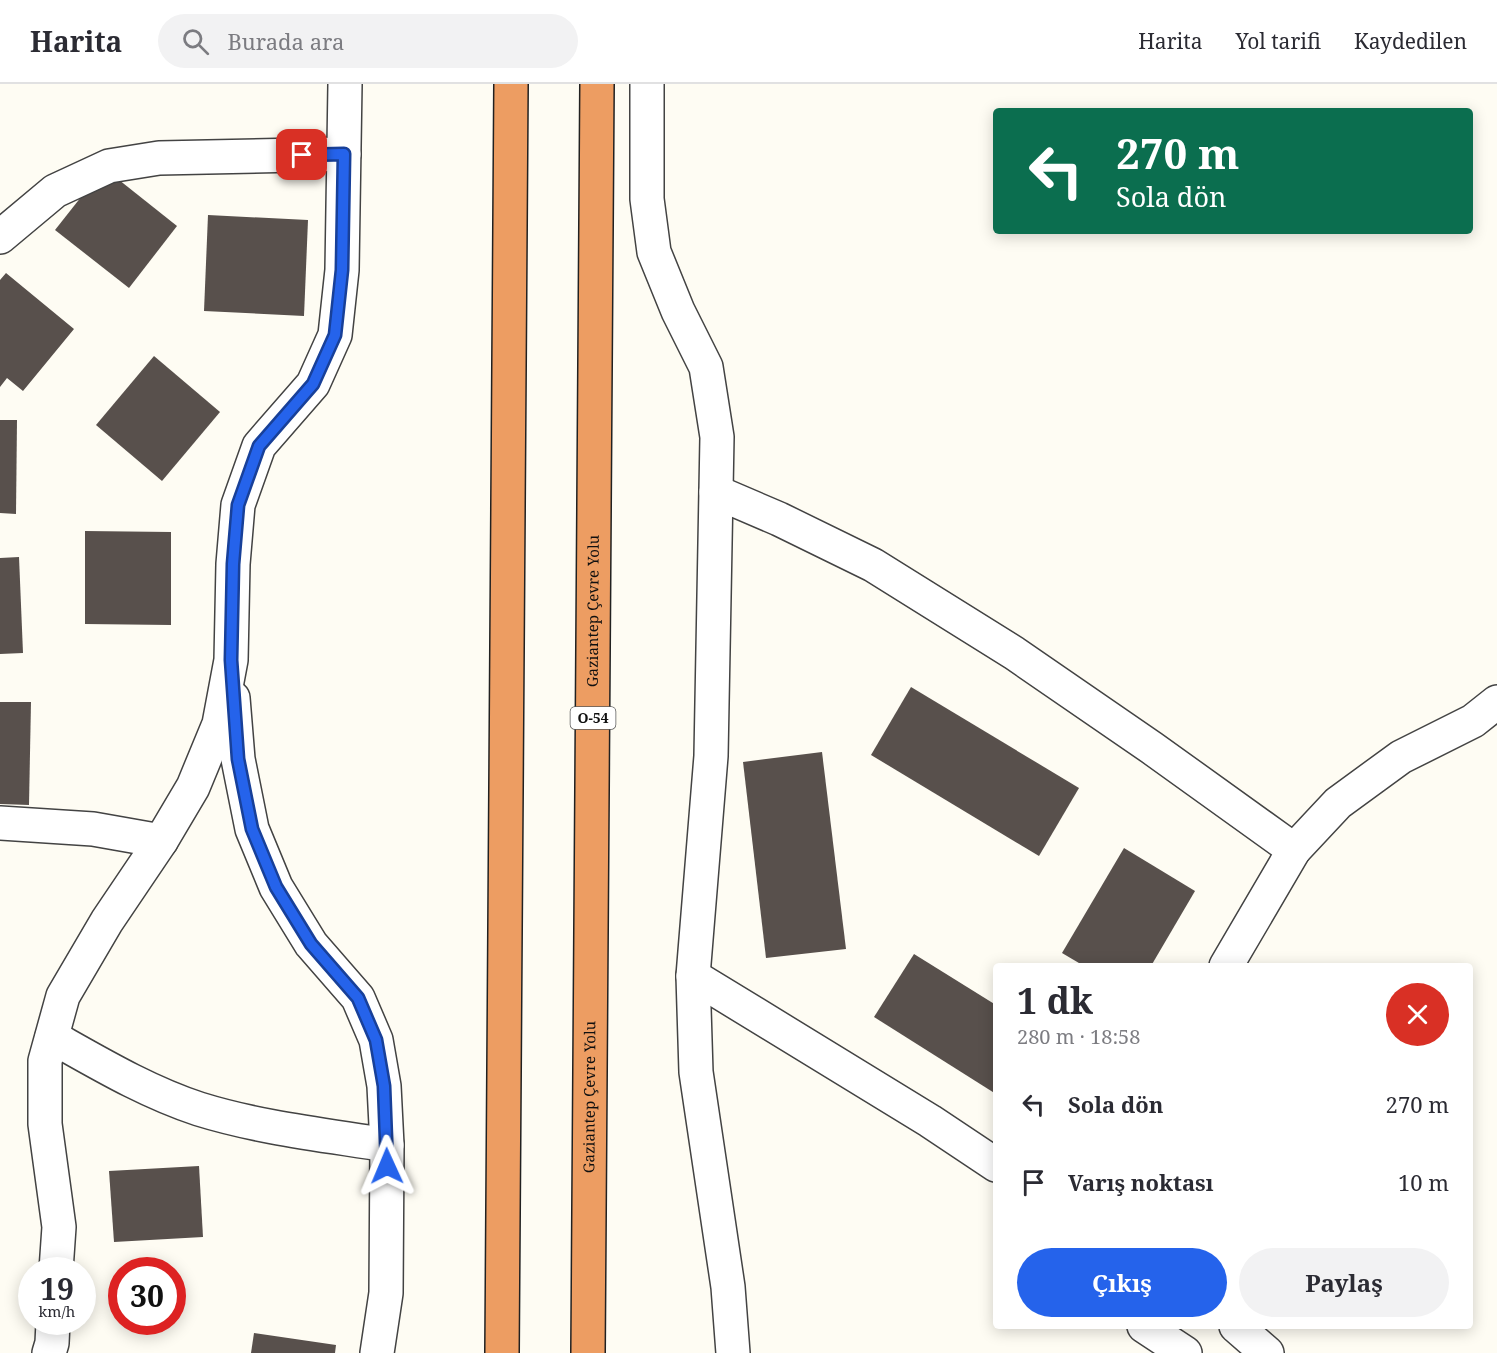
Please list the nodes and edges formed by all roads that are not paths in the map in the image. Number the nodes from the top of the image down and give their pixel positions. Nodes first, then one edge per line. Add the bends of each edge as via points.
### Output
1 (345, 84) edge
2 (511, 84) edge
3 (597, 84) edge
4 (647, 84) edge
5 (344, 154) junction
6 (0, 237) edge
7 (716, 492) junction
8 (231, 660) junction
9 (1497, 702) edge
10 (0, 823) edge
11 (161, 841) junction
12 (1294, 850) junction
13 (1228, 963) edge
14 (693, 976) junction
15 (52, 1037) junction
16 (387, 1145) junction
17 (993, 1163) edge
18 (57, 1257) edge
19 (1149, 1329) edge
20 (1240, 1329) edge
21 (52, 1335) edge
22 (49, 1353) edge
23 (377, 1353) edge
24 (502, 1353) edge
25 (588, 1353) edge
26 (733, 1353) edge
27 (1185, 1353) edge
28 (1268, 1353) edge

1 - 5 street
2 - 24 highway
3 - 25 highway, Gaziantep Çevre Yolu / O-54
4 - 7 street via 647,199 654,252 706,367 717,436
5 - 6 street via 159,158 109,166 55,191
5 - 8 street via 342,270 335,335 313,384 259,446 238,505
7 - 12 street via 873,565 1014,653
7 - 14 street via 711,756
8 - 11 street via 219,724 193,787
8 - 16 street via 238,759 252,829 276,887 311,944 358,998 376,1040 384,1086
9 - 12 street via 1473,721 1401,757 1338,803
10 - 11 street via 93,829
11 - 15 street via 63,996
12 - 13 street
14 - 17 street via 930,1120
14 - 26 street via 696,1072 728,1287
15 - 16 street via 133,1083 200,1109 263,1125
15 - 18 street via 45,1061 45,1124 59,1227
16 - 23 street via 386,1293
19 - 27 street
20 - 28 street
21 - 22 street

